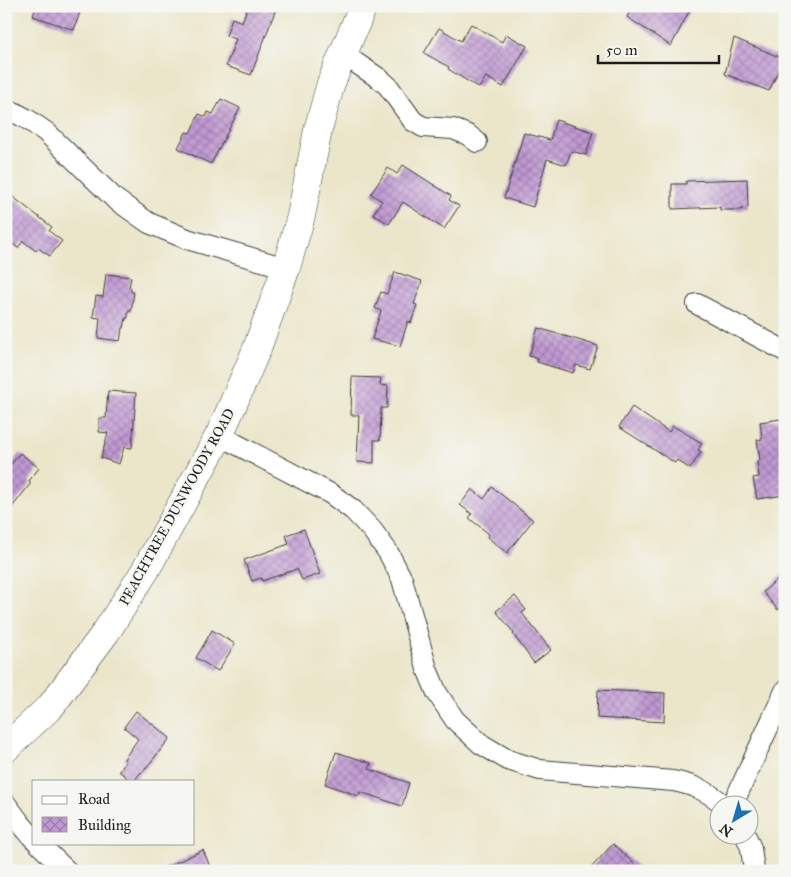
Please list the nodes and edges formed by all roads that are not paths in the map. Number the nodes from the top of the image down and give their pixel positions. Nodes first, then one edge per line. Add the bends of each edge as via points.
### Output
1 (363, 6) edge
2 (344, 55) junction
3 (6, 108) edge
4 (477, 142) dead end
5 (286, 268) junction
6 (697, 304) dead end
7 (785, 351) edge
8 (220, 434) junction
9 (785, 691) edge
10 (6, 748) edge
11 (711, 794) edge
12 (738, 794) edge
13 (6, 804) edge
14 (32, 837) edge
15 (39, 844) edge
16 (749, 844) edge
17 (67, 871) edge
18 (754, 871) edge

1 - 2 main road, PEACHTREE DUNWOODY ROAD
2 - 4 street via 388,86 413,121 423,127 453,129
2 - 5 main road, PEACHTREE DUNWOODY ROAD via 318,130 301,216
3 - 5 street via 46,132 115,199 149,223 187,239
5 - 8 main road, PEACHTREE DUNWOODY ROAD via 256,352
6 - 7 street
8 - 10 main road, PEACHTREE DUNWOODY ROAD via 145,571 106,632 51,706
8 - 11 street via 331,494 372,530 402,579 427,669 437,692 455,720 481,744 508,760 540,770 673,781
9 - 12 street
13 - 14 street
15 - 17 street
16 - 18 street

